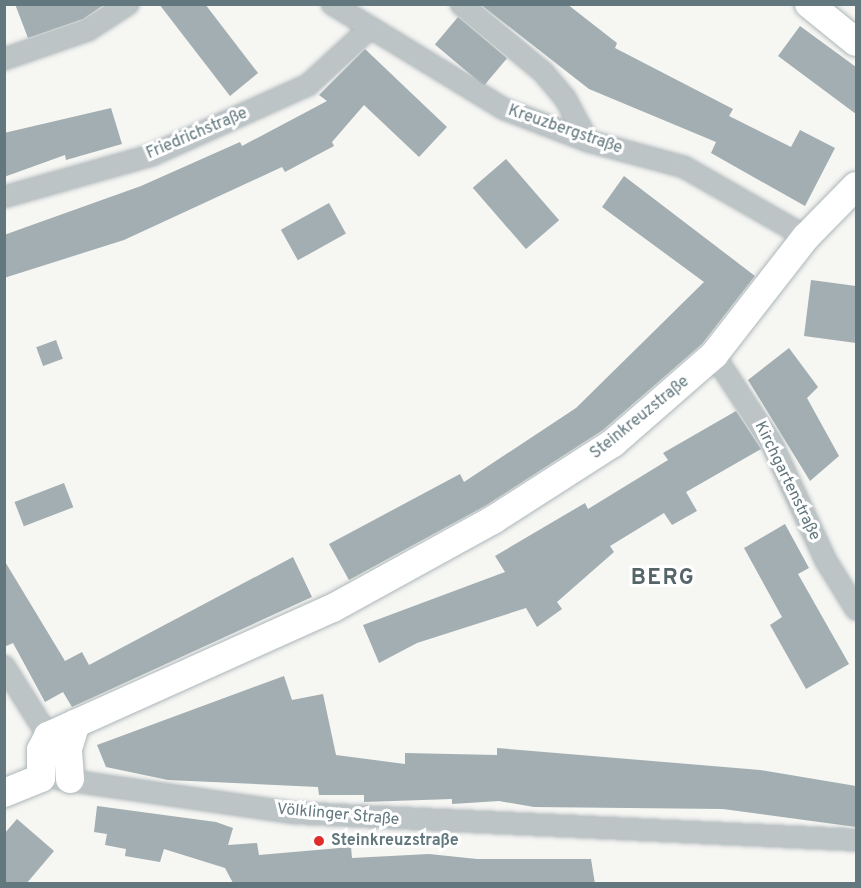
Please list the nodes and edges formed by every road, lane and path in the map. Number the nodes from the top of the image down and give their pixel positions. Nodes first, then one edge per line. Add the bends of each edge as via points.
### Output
1 (128, 4) edge
2 (332, 4) edge
3 (461, 4) edge
4 (809, 4) edge
5 (369, 29) junction
6 (856, 42) edge
7 (4, 59) edge
8 (588, 141) junction
9 (856, 186) edge
10 (4, 197) edge
11 (806, 237) junction
12 (714, 355) junction
13 (856, 609) edge
14 (4, 666) edge
15 (76, 723) junction
16 (48, 736) junction
17 (41, 778) junction
18 (70, 779) junction
19 (4, 793) edge
20 (856, 840) edge

1 - 7 street via 88,30
2 - 5 street, Kreuzbergstraße
3 - 8 street via 543,72 565,98
4 - 6 street
5 - 8 street, Kreuzbergstraße via 504,109
5 - 10 street, Friedrichstraße via 308,85 152,155
8 - 11 street, Kreuzbergstraße via 684,167
9 - 11 street, Steinkreuzstraße
11 - 12 street, Steinkreuzstraße
12 - 13 street, Kirchgartenstraße via 771,442 826,561
12 - 15 street, Steinkreuzstraße via 613,443 493,520 333,608
14 - 16 street
15 - 16 street, Steinkreuzstraße
15 - 18 street via 68,749
16 - 17 street via 41,750
17 - 18 street, Völklinger Straße
17 - 19 street, Völklinger Straße
18 - 20 street, Völklinger Straße via 296,813

